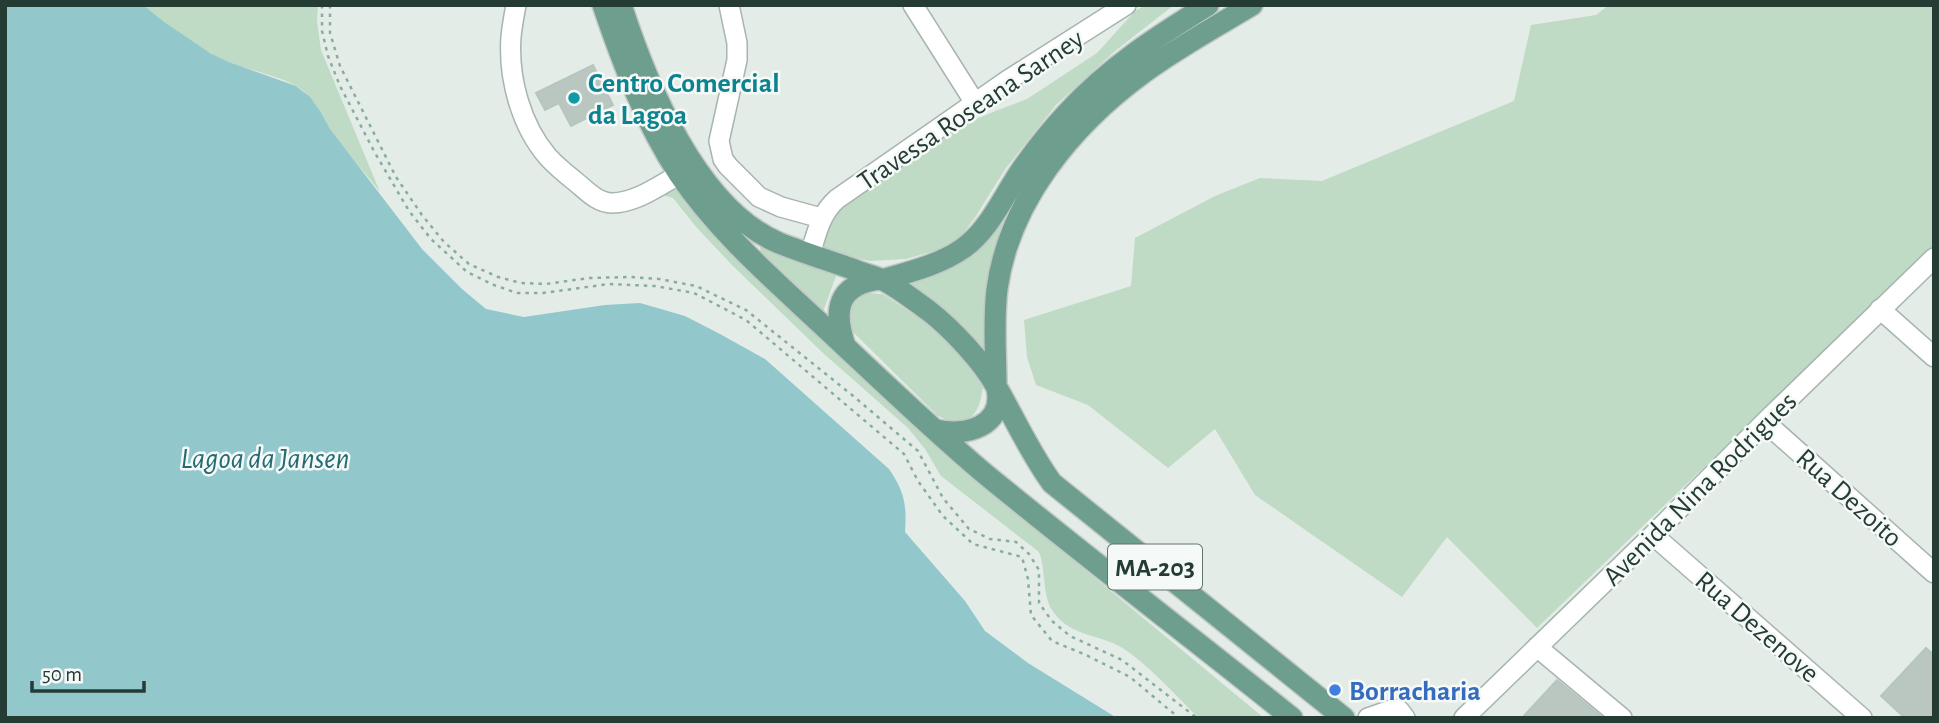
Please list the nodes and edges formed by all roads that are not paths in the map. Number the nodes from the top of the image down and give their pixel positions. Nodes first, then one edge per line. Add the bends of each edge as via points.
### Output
1 (516, 5) edge
2 (603, 5) edge
3 (621, 5) edge
4 (729, 5) edge
5 (913, 5) edge
6 (1126, 5) edge
7 (1208, 5) edge
8 (1251, 5) edge
9 (975, 103) junction
10 (680, 174) junction
11 (821, 218) junction
12 (810, 254) junction
13 (1934, 258) edge
14 (881, 279) junction
15 (1880, 309) junction
16 (845, 346) junction
17 (1934, 357) edge
18 (997, 387) junction
19 (1765, 422) junction
20 (936, 430) junction
21 (1653, 535) junction
22 (1934, 573) edge
23 (1164, 615) junction
24 (1537, 647) junction
25 (1292, 718) edge
26 (1308, 718) edge
27 (1343, 718) edge
28 (1368, 718) edge
29 (1405, 718) edge
30 (1464, 718) edge
31 (1622, 718) edge
32 (1862, 718) edge

1 - 10 street via 511,36 513,79 522,113 551,161 606,202 619,203 641,195
2 - 10 main road via 634,92
3 - 12 main road via 669,123 716,195 752,228
4 - 11 street via 737,60 719,141 723,159 759,197
5 - 9 street
6 - 9 street, Travessa Roseana Sarney
7 - 14 main road via 1124,60 1086,93 1046,137 968,244 932,264
8 - 18 main road via 1141,74 1089,119 1045,172 1018,219 1003,259 996,291
9 - 11 street, Travessa Roseana Sarney via 837,199
10 - 16 main road via 735,241
11 - 12 street
12 - 14 main road
13 - 15 street, Avenida Nina Rodrigues
14 - 16 main road via 856,284 842,299 838,320
14 - 18 main road, MA-203 via 947,328
15 - 17 street
15 - 19 street, Avenida Nina Rodrigues
16 - 20 main road, MA-203
18 - 20 main road via 997,409 983,425 960,432
18 - 27 main road, MA-203 via 1052,483
19 - 21 street, Avenida Nina Rodrigues
19 - 22 street, Rua Dezoito
20 - 23 main road, MA-203
21 - 24 street, Avenida Nina Rodrigues
21 - 32 street, Rua Dezenove
23 - 25 main road, MA-203
23 - 26 main road via 1193,625
24 - 30 street, Avenida Nina Rodrigues
24 - 31 street
28 - 29 street via 1394,709

